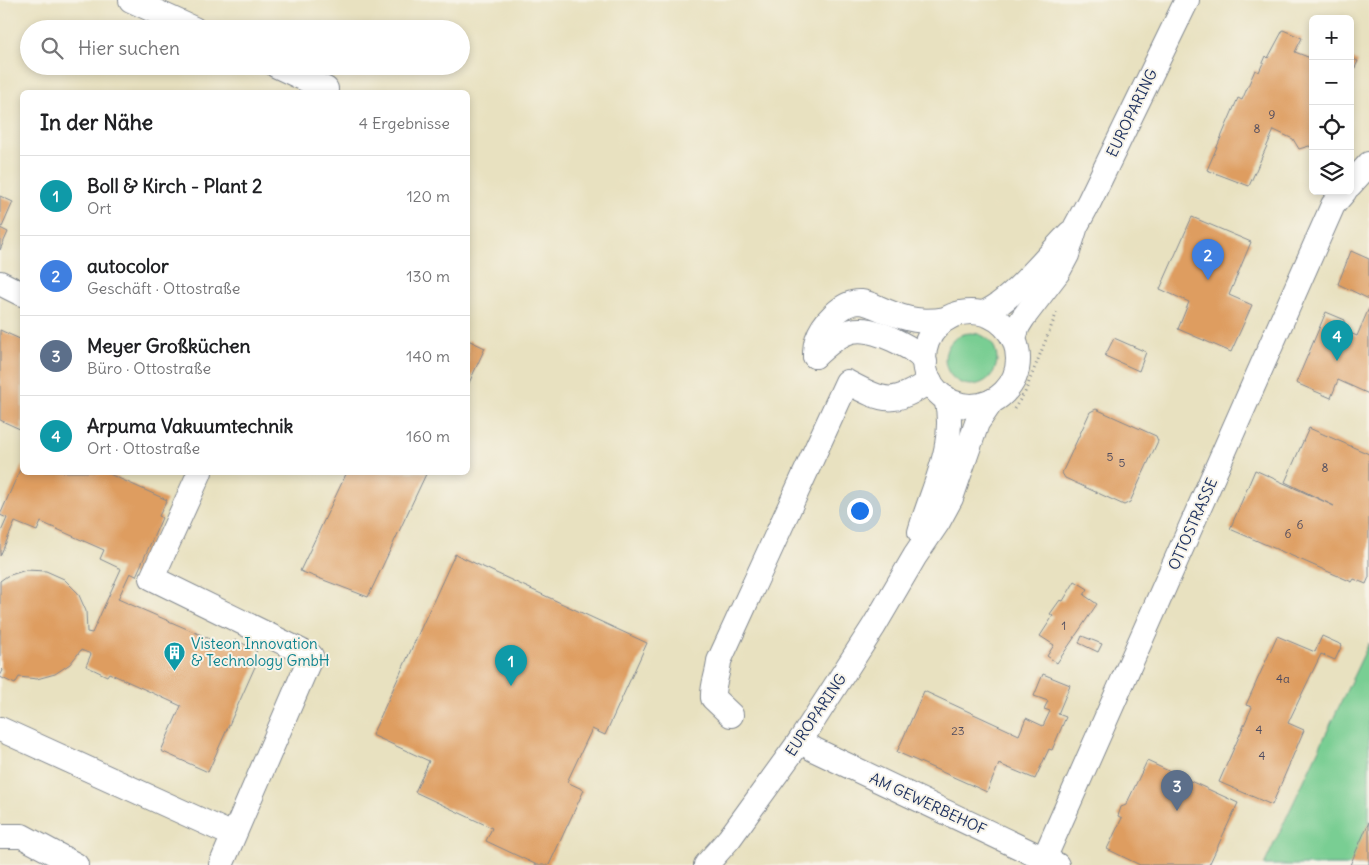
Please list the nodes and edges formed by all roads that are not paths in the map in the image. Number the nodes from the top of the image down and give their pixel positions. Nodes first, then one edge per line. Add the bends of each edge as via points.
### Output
1 (131, 0) edge
2 (1187, 0) edge
3 (174, 20) edge
4 (296, 75) edge
5 (326, 89) dead end
6 (1369, 164) edge
7 (1354, 181) edge
8 (1342, 195) edge
9 (1076, 226) junction
10 (0, 283) edge
11 (20, 293) edge
12 (983, 313) junction
13 (946, 319) junction
14 (1014, 338) junction
15 (934, 381) junction
16 (1002, 406) junction
17 (199, 475) edge
18 (915, 556) junction
19 (731, 715) dead end
20 (0, 729) edge
21 (800, 741) junction
22 (233, 835) junction
23 (0, 836) edge
24 (1051, 862) edge
25 (76, 865) edge
26 (221, 865) edge
27 (706, 865) edge

1 - 3 street
2 - 9 street, EUROPARING
4 - 5 street
6 - 7 street
8 - 24 street, OTTOSTRASSE via 1333,205
9 - 12 street, EUROPARING via 1009,296
9 - 14 street, EUROPARING via 1058,272 1029,309
10 - 11 street
12 - 13 street, EUROPARING via 967,312
12 - 14 street via 1001,322
13 - 15 street, EUROPARING via 930,336 925,352
13 - 15 street via 920,322 866,303 852,303 827,322 816,341 815,356 844,334 873,331 908,346 918,354
14 - 16 street, EUROPARING via 1018,352 1017,372
15 - 16 street via 966,406
15 - 18 street, EUROPARING via 950,423 949,442
15 - 19 street via 896,399 868,393 847,382 719,661 713,698
16 - 18 street, EUROPARING via 980,415 950,498
17 - 22 street via 152,578 311,656
18 - 21 street, EUROPARING
20 - 22 street
21 - 24 street, AM GEWERBEHOF
21 - 27 street, EUROPARING via 730,839
22 - 26 street
23 - 25 street via 22,836

